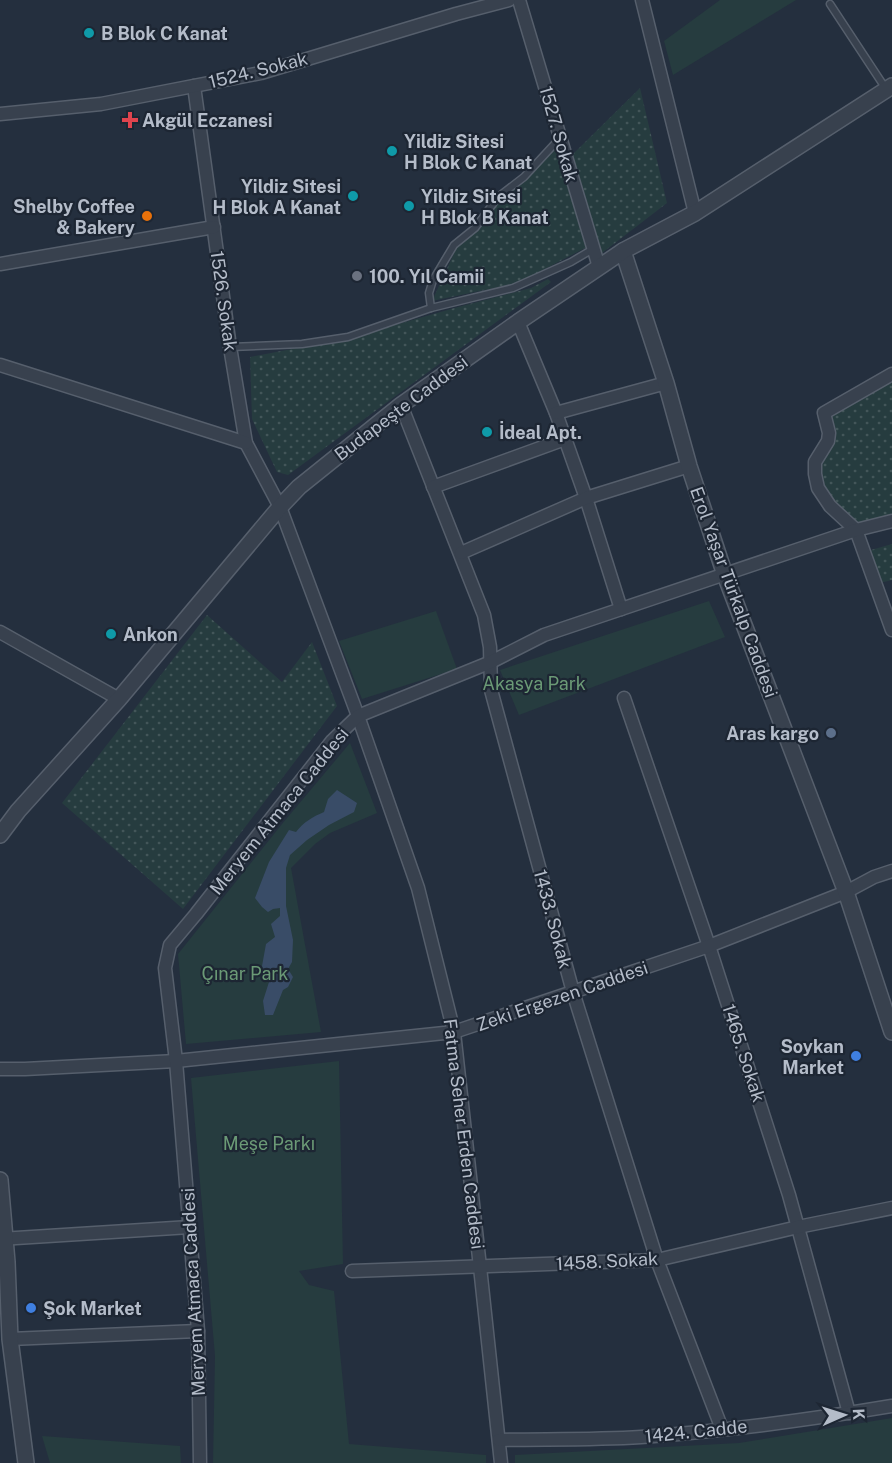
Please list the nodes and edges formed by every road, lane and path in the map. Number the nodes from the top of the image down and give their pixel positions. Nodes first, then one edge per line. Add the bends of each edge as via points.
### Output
1 (509, 0) edge
2 (519, 0) edge
3 (642, 0) edge
4 (830, 4) dead end
5 (194, 86) junction
6 (889, 88) edge
7 (0, 114) edge
8 (560, 137) junction
9 (695, 213) junction
10 (214, 227) junction
11 (593, 249) junction
12 (623, 251) junction
13 (0, 264) edge
14 (598, 267) junction
15 (431, 308) junction
16 (518, 322) junction
17 (230, 347) junction
18 (0, 365) edge
19 (892, 374) edge
20 (666, 382) junction
21 (401, 405) junction
22 (556, 413) junction
23 (565, 439) junction
24 (246, 443) junction
25 (689, 466) junction
26 (433, 487) junction
27 (586, 498) junction
28 (280, 507) junction
29 (892, 521) edge
30 (856, 530) junction
31 (461, 553) junction
32 (725, 575) junction
33 (621, 609) junction
34 (892, 630) edge
35 (0, 632) edge
36 (490, 662) junction
37 (624, 698) dead end
38 (118, 699) junction
39 (358, 716) junction
40 (0, 835) edge
41 (892, 872) edge
42 (846, 892) junction
43 (709, 946) junction
44 (573, 992) junction
45 (454, 1032) junction
46 (892, 1032) edge
47 (176, 1061) junction
48 (0, 1069) edge
49 (0, 1180) edge
50 (892, 1208) edge
51 (190, 1227) junction
52 (798, 1227) junction
53 (2, 1239) edge
54 (657, 1260) junction
55 (480, 1267) junction
56 (352, 1271) dead end
57 (198, 1331) junction
58 (10, 1338) junction
59 (892, 1406) edge
60 (849, 1413) junction
61 (722, 1429) junction
62 (499, 1440) junction
63 (26, 1463) edge
64 (200, 1463) edge
65 (501, 1463) edge

1 - 5 street, 1524. Sokak via 261,73
2 - 8 street, 1527. Sokak
3 - 9 street
4 - 6 lane
5 - 7 street, 1524. Sokak via 100,104
5 - 10 street, 1526. Sokak
6 - 9 street, Budapeşte Caddesi
8 - 11 street, 1527. Sokak
8 - 15 lane via 524,177 498,197 476,228 454,245 433,280 429,293
9 - 12 street, Budapeşte Caddesi
10 - 13 street
10 - 17 street, 1526. Sokak
11 - 14 street, 1527. Sokak
11 - 15 lane via 513,288
12 - 14 street, Budapeşte Caddesi
12 - 20 street, Erol Yaşar Türkalp Caddesi
14 - 16 street, Budapeşte Caddesi
15 - 17 lane via 334,340
16 - 21 street, Budapeşte Caddesi
16 - 22 street
17 - 24 street, 1526. Sokak
18 - 24 street
19 - 30 street via 824,413 829,433 815,462 818,488 830,506
20 - 22 street
20 - 25 street, Erol Yaşar Türkalp Caddesi
21 - 26 street, 1433. Sokak
21 - 28 street, Budapeşte Caddesi via 299,487
22 - 23 street
23 - 26 street
23 - 27 street
24 - 28 street, 1526. Sokak
25 - 27 street
25 - 32 street, Erol Yaşar Türkalp Caddesi
26 - 31 street, 1433. Sokak
27 - 31 street
27 - 33 street
28 - 38 street, Budapeşte Caddesi
28 - 39 street, Fatma Seher Erden Caddesi
29 - 30 street, Meryem Atmaca Caddesi
30 - 32 street, Meryem Atmaca Caddesi
30 - 34 street
31 - 36 street, 1433. Sokak via 484,615
32 - 33 street, Meryem Atmaca Caddesi
32 - 42 street, Erol Yaşar Türkalp Caddesi
33 - 36 street, Meryem Atmaca Caddesi via 544,635
35 - 38 street
36 - 39 street, Meryem Atmaca Caddesi
36 - 44 street, 1433. Sokak via 491,690
37 - 43 street, 1465. Sokak
38 - 40 street, Budapeşte Caddesi
39 - 45 street, Fatma Seher Erden Caddesi via 415,878
39 - 47 street, Meryem Atmaca Caddesi via 332,741 170,945 165,968
41 - 42 street, Zeki Ergezen Caddesi
42 - 43 street, Zeki Ergezen Caddesi
42 - 46 street, Erol Yaşar Türkalp Caddesi
43 - 44 street, Zeki Ergezen Caddesi
43 - 52 street, 1465. Sokak
44 - 45 street, Zeki Ergezen Caddesi
44 - 54 street, 1433. Sokak
45 - 47 street, Zeki Ergezen Caddesi
45 - 55 street, Fatma Seher Erden Caddesi
47 - 48 street, Zeki Ergezen Caddesi
47 - 51 street, Meryem Atmaca Caddesi
49 - 53 street
50 - 52 street, 1458. Sokak
51 - 53 street
51 - 57 street, Meryem Atmaca Caddesi
52 - 54 street, 1458. Sokak
52 - 60 street, 1465. Sokak
53 - 58 street
54 - 55 street, 1458. Sokak
54 - 61 street, 1433. Sokak
55 - 56 street, 1458. Sokak
55 - 62 street, Fatma Seher Erden Caddesi
57 - 58 street
57 - 64 street, Meryem Atmaca Caddesi
58 - 63 street
59 - 60 street, 1424. Cadde
60 - 61 street, 1424. Cadde
61 - 62 street, 1424. Cadde via 616,1438
62 - 65 street, Fatma Seher Erden Caddesi

